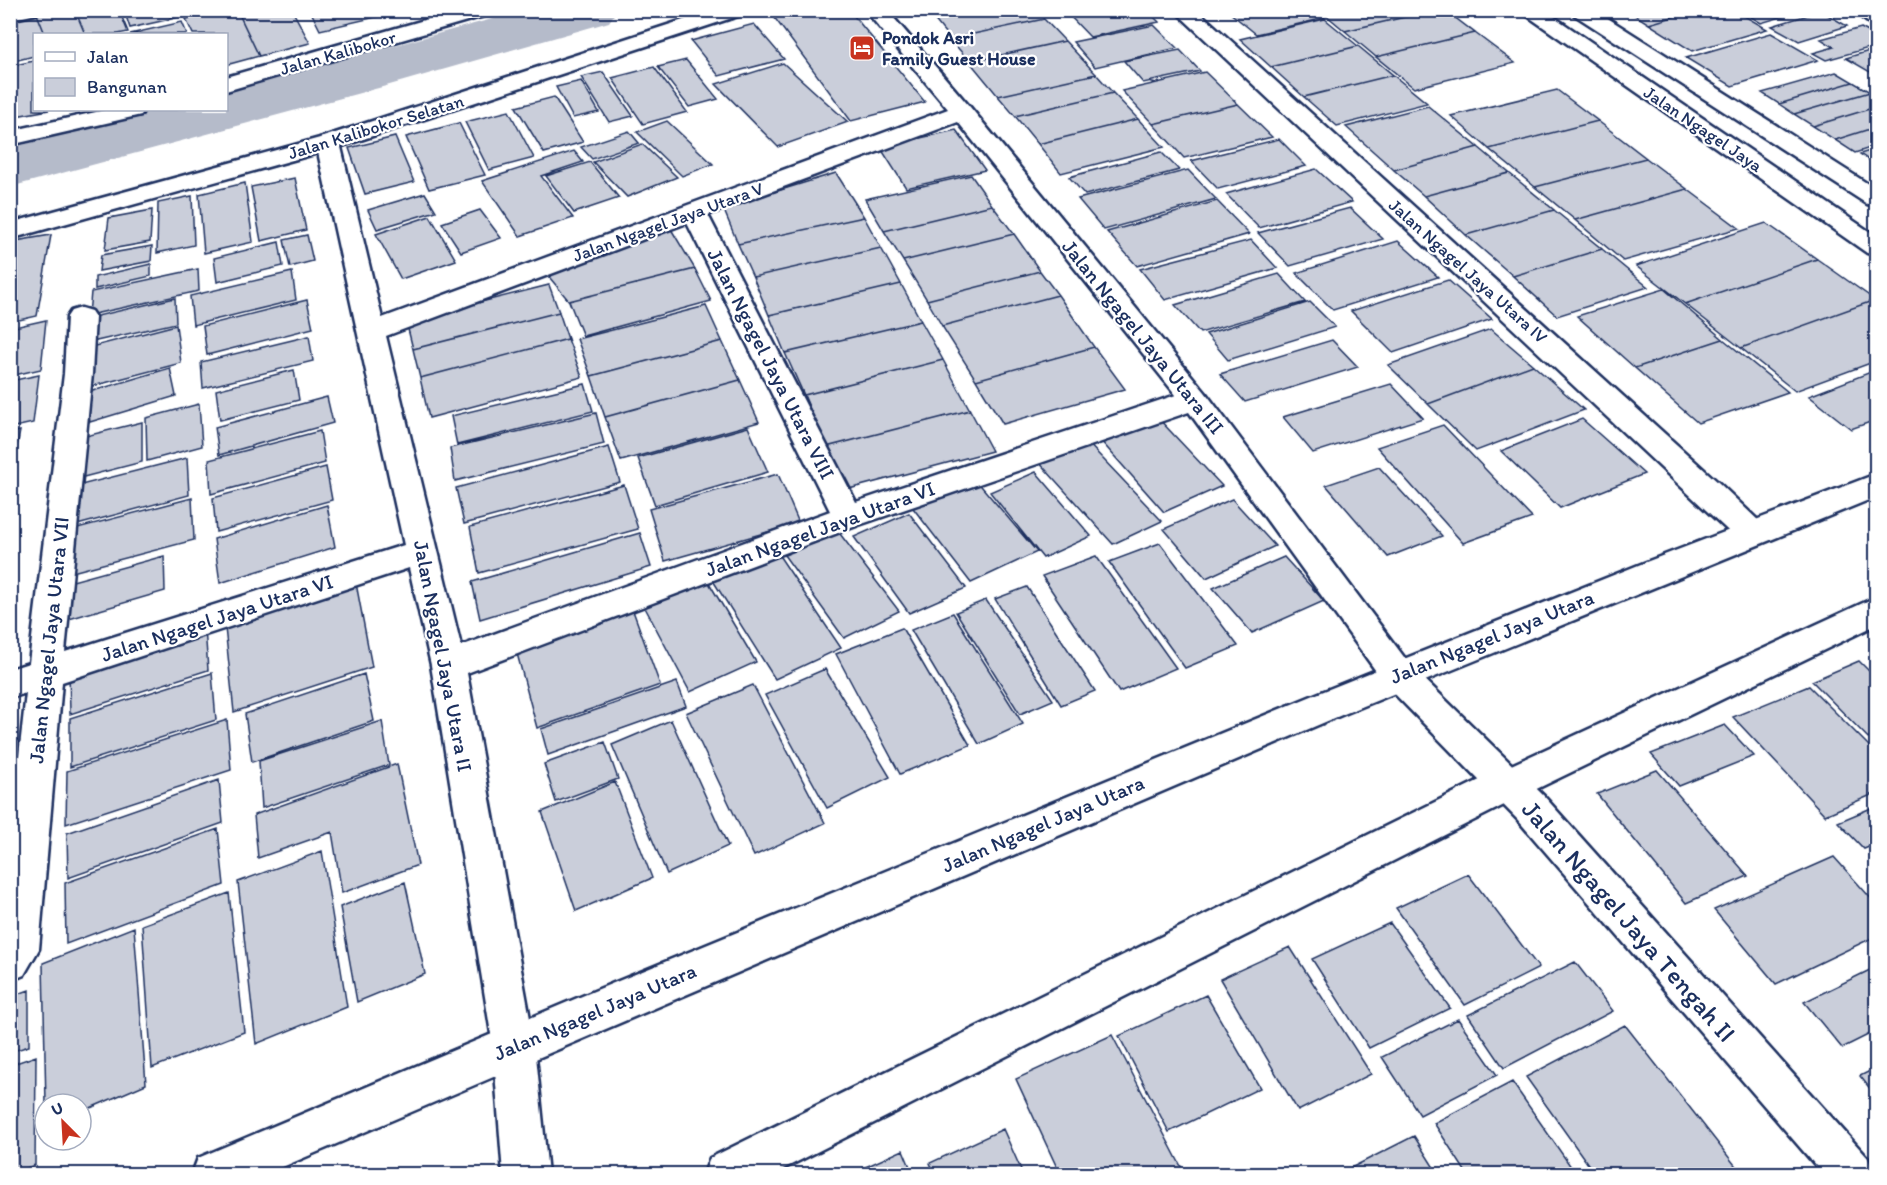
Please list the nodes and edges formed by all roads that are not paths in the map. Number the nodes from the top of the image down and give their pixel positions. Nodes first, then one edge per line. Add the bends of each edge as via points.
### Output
1 (29, 10) edge
2 (484, 10) edge
3 (737, 10) edge
4 (874, 10) edge
5 (1184, 10) edge
6 (1529, 10) edge
7 (1580, 10) edge
8 (1861, 10) edge
9 (10, 14) edge
10 (1876, 19) edge
11 (228, 83) edge
12 (129, 111) edge
13 (962, 112) junction
14 (10, 138) edge
15 (328, 143) junction
16 (1876, 199) edge
17 (694, 212) junction
18 (10, 231) edge
19 (1876, 247) edge
20 (81, 317) dead end
21 (373, 331) junction
22 (1195, 399) junction
23 (1876, 485) edge
24 (848, 517) junction
25 (1750, 532) junction
26 (423, 551) junction
27 (1876, 610) edge
28 (448, 665) junction
29 (45, 674) junction
30 (1398, 675) junction
31 (10, 684) edge
32 (1509, 784) junction
33 (10, 961) edge
34 (514, 1046) junction
35 (214, 1174) edge
36 (526, 1174) edge
37 (726, 1174) edge
38 (1852, 1174) edge

1 - 9 street
2 - 11 street, Jalan Kalibokor
3 - 15 street, Jalan Kalibokor Selatan
4 - 13 street, Jalan Ngagel Jaya Utara III
5 - 25 street, Jalan Ngagel Jaya Utara IV
6 - 19 street, Jalan Ngagel Jaya
7 - 16 street, Jalan Ngagel Jaya
8 - 10 street
12 - 14 street
13 - 17 street, Jalan Ngagel Jaya Utara V
13 - 22 street, Jalan Ngagel Jaya Utara III
15 - 18 street, Jalan Kalibokor Selatan
15 - 21 street, Jalan Ngagel Jaya Utara II
17 - 21 street, Jalan Ngagel Jaya Utara V
17 - 24 street, Jalan Ngagel Jaya Utara VIII
20 - 29 street, Jalan Ngagel Jaya Utara VII
21 - 26 street, Jalan Ngagel Jaya Utara II
22 - 24 street, Jalan Ngagel Jaya Utara VI
22 - 30 street, Jalan Ngagel Jaya Utara III
23 - 25 street, Jalan Ngagel Jaya Utara
24 - 28 street, Jalan Ngagel Jaya Utara VI
25 - 30 street, Jalan Ngagel Jaya Utara
26 - 28 street, Jalan Ngagel Jaya Utara II
26 - 29 street, Jalan Ngagel Jaya Utara VI
27 - 32 street
28 - 34 street, Jalan Ngagel Jaya Utara II
29 - 31 street, Jalan Ngagel Jaya Utara VI
29 - 33 street, Jalan Ngagel Jaya Utara VII via 19,949
30 - 32 street, Jalan Ngagel Jaya Tengah II
30 - 34 street, Jalan Ngagel Jaya Utara
32 - 37 street
32 - 38 street, Jalan Ngagel Jaya Tengah II
34 - 35 street, Jalan Ngagel Jaya Utara
34 - 36 street, Jalan Ngagel Jaya Utara II

